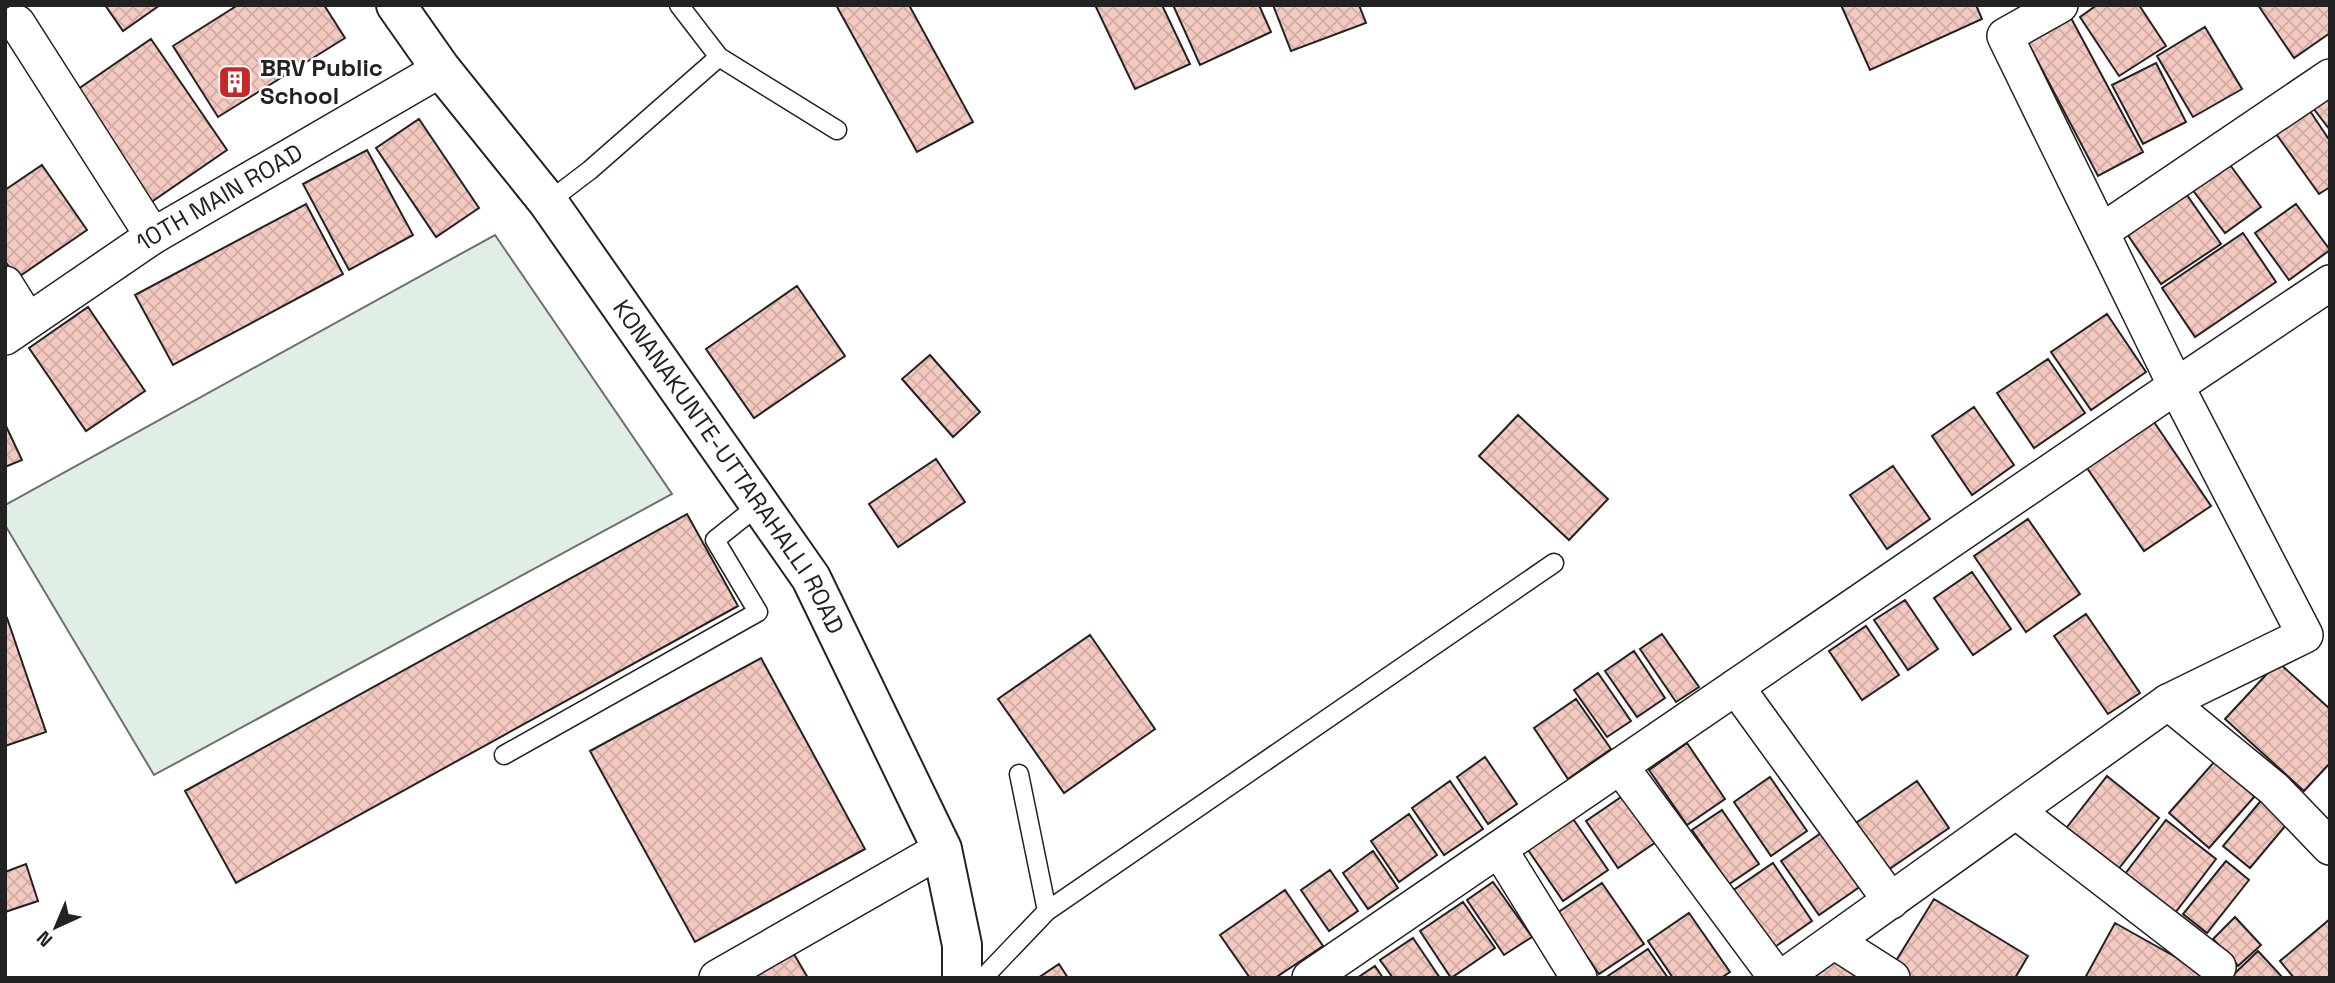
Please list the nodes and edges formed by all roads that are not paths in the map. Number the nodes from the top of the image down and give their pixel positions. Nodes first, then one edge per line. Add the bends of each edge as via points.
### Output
1 (396, 5) edge
2 (679, 5) edge
3 (2050, 8) edge
4 (17, 23) dead end
5 (719, 57) junction
6 (441, 69) junction
7 (2330, 77) edge
8 (837, 130) dead end
9 (548, 202) junction
10 (2101, 233) junction
11 (153, 236) junction
12 (5, 284) edge
13 (2330, 284) edge
14 (17, 329) edge
15 (2176, 386) junction
16 (760, 504) junction
17 (1554, 563) dead end
18 (2318, 630) edge
19 (1736, 687) junction
20 (2168, 702) junction
21 (504, 754) dead end
22 (1620, 766) junction
23 (1019, 774) dead end
24 (2016, 811) junction
25 (2330, 847) edge
26 (942, 849) junction
27 (1499, 849) junction
28 (1891, 901) junction
29 (1047, 911) junction
30 (1834, 941) junction
31 (2218, 967) dead end
32 (718, 978) edge
33 (962, 978) edge
34 (983, 978) edge
35 (1310, 978) edge
36 (1579, 978) edge
37 (1780, 978) edge
38 (1892, 978) edge

1 - 6 main road, KONANAKUNTE-UTTARAHALLI ROAD
2 - 5 lane
3 - 10 street via 2005,36
4 - 11 street
5 - 8 lane
5 - 9 lane
6 - 9 main road, KONANAKUNTE-UTTARAHALLI ROAD
6 - 11 street, 10TH MAIN ROAD
7 - 10 street
9 - 16 main road, KONANAKUNTE-UTTARAHALLI ROAD
10 - 15 street
11 - 14 street, 10TH MAIN ROAD
12 - 14 street
13 - 15 street
15 - 18 street
15 - 19 street
16 - 21 lane via 715,540 758,612
16 - 26 main road, KONANAKUNTE-UTTARAHALLI ROAD via 811,578
17 - 29 lane
18 - 20 street
19 - 22 street
19 - 28 street
20 - 24 street
20 - 25 street via 2274,789
22 - 27 street
22 - 37 street
23 - 29 lane
24 - 28 street
24 - 31 street
26 - 32 street
26 - 33 main road, KONANAKUNTE-UTTARAHALLI ROAD via 962,945
27 - 35 street
27 - 36 street
28 - 30 street
29 - 34 lane
30 - 37 street
30 - 38 street

